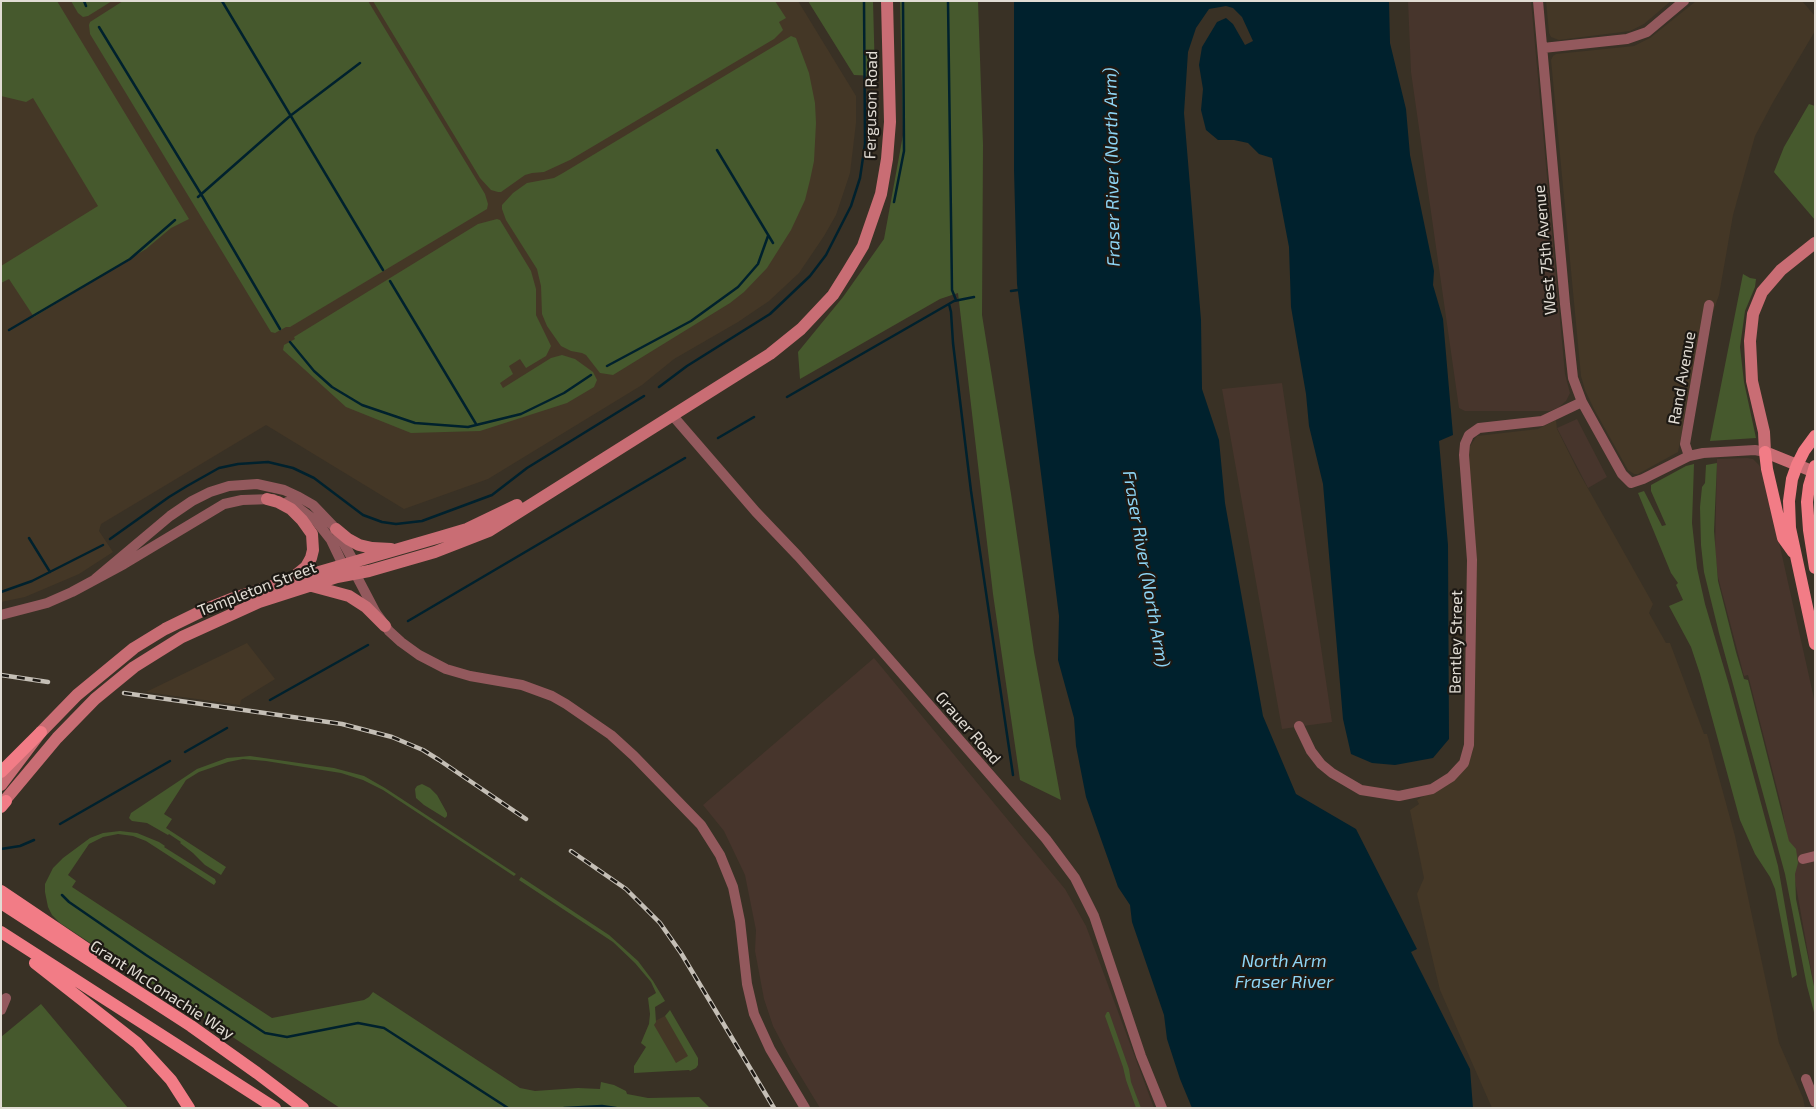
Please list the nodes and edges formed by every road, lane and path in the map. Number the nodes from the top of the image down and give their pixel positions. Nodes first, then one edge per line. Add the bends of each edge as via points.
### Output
1 (887, 1) edge
2 (1538, 1) edge
3 (1684, 1) edge
4 (1543, 48) junction
5 (1815, 243) edge
6 (1709, 305) dead end
7 (1582, 402) junction
8 (673, 416) junction
9 (1815, 436) edge
10 (1765, 452) junction
11 (1689, 456) junction
12 (1797, 465) junction
13 (1814, 469) edge
14 (571, 478) junction
15 (267, 499) junction
16 (336, 529) junction
17 (415, 545) junction
18 (1796, 556) junction
19 (351, 567) junction
20 (1815, 568) edge
21 (95, 579) junction
22 (288, 581) junction
23 (312, 586) junction
24 (1, 615) edge
25 (385, 626) junction
26 (1815, 644) edge
27 (1299, 726) dead end
28 (41, 732) junction
29 (1, 772) edge
30 (1, 785) edge
31 (3, 804) edge
32 (1815, 856) edge
33 (1803, 858) dead end
34 (1, 891) edge
35 (1, 903) edge
36 (1, 932) edge
37 (1, 937) edge
38 (148, 997) junction
39 (6, 998) dead end
40 (1, 1010) edge
41 (257, 1073) junction
42 (1806, 1079) dead end
43 (1815, 1102) edge
44 (189, 1108) edge
45 (275, 1108) edge
46 (303, 1108) edge
47 (315, 1108) edge
48 (805, 1108) edge
49 (1162, 1108) edge

1 - 8 street, Ferguson Road via 890,122 887,159 881,194 863,246 833,295 801,329 770,354
2 - 4 street, West 75th Avenue
3 - 4 street via 1647,32
4 - 7 street, West 75th Avenue via 1573,378
5 - 10 street via 1770,281 1753,314 1750,368 1764,432
6 - 11 street, Rand Avenue via 1685,444
7 - 11 street, West 75th Avenue via 1629,482 1637,482
7 - 27 street, Bentley Street via 1542,422 1478,428 1469,435 1465,444 1472,560 1469,745 1464,763 1451,777 1432,789 1399,796 1361,790 1321,764
8 - 14 street, Templeton Street
8 - 49 street, Grauer Road via 1046,839 1075,878 1094,916
9 - 12 main road
10 - 11 street via 1755,450
10 - 12 street
10 - 18 main road via 1783,538
12 - 13 street
12 - 18 main road via 1789,501
13 - 20 main road via 1808,502
14 - 17 street, Templeton Street via 474,526
14 - 19 street, Templeton Street via 489,530 435,552
15 - 19 street via 292,504 316,521
15 - 21 street via 242,500 216,507
15 - 22 street via 291,509 312,534 313,550 309,563
16 - 17 street via 365,547 383,550
16 - 19 street
16 - 21 street via 313,506 284,490 257,484 229,486 201,496 182,508
17 - 19 street, Templeton Street
18 - 26 main road
19 - 22 street, Templeton Street
19 - 23 street, Templeton Street
19 - 25 street
21 - 24 street via 47,603
22 - 28 street, Templeton Street via 206,609 165,629 134,648 77,695
23 - 25 street via 356,600
23 - 31 street, Templeton Street via 259,602 219,619 182,637 134,667 76,717
25 - 48 street via 410,649 446,669 522,685 566,704 611,735 693,815 714,844 733,887 754,1014 770,1049
28 - 29 main road
28 - 30 street, Templeton Street
32 - 33 street
34 - 38 main road via 101,959
35 - 38 main road, Grant McConachie Way
36 - 45 main road
37 - 44 main road via 137,1043 165,1073
38 - 41 main road, Grant McConachie Way
39 - 40 street
41 - 46 main road, Grant McConachie Way
41 - 47 main road
42 - 43 street

